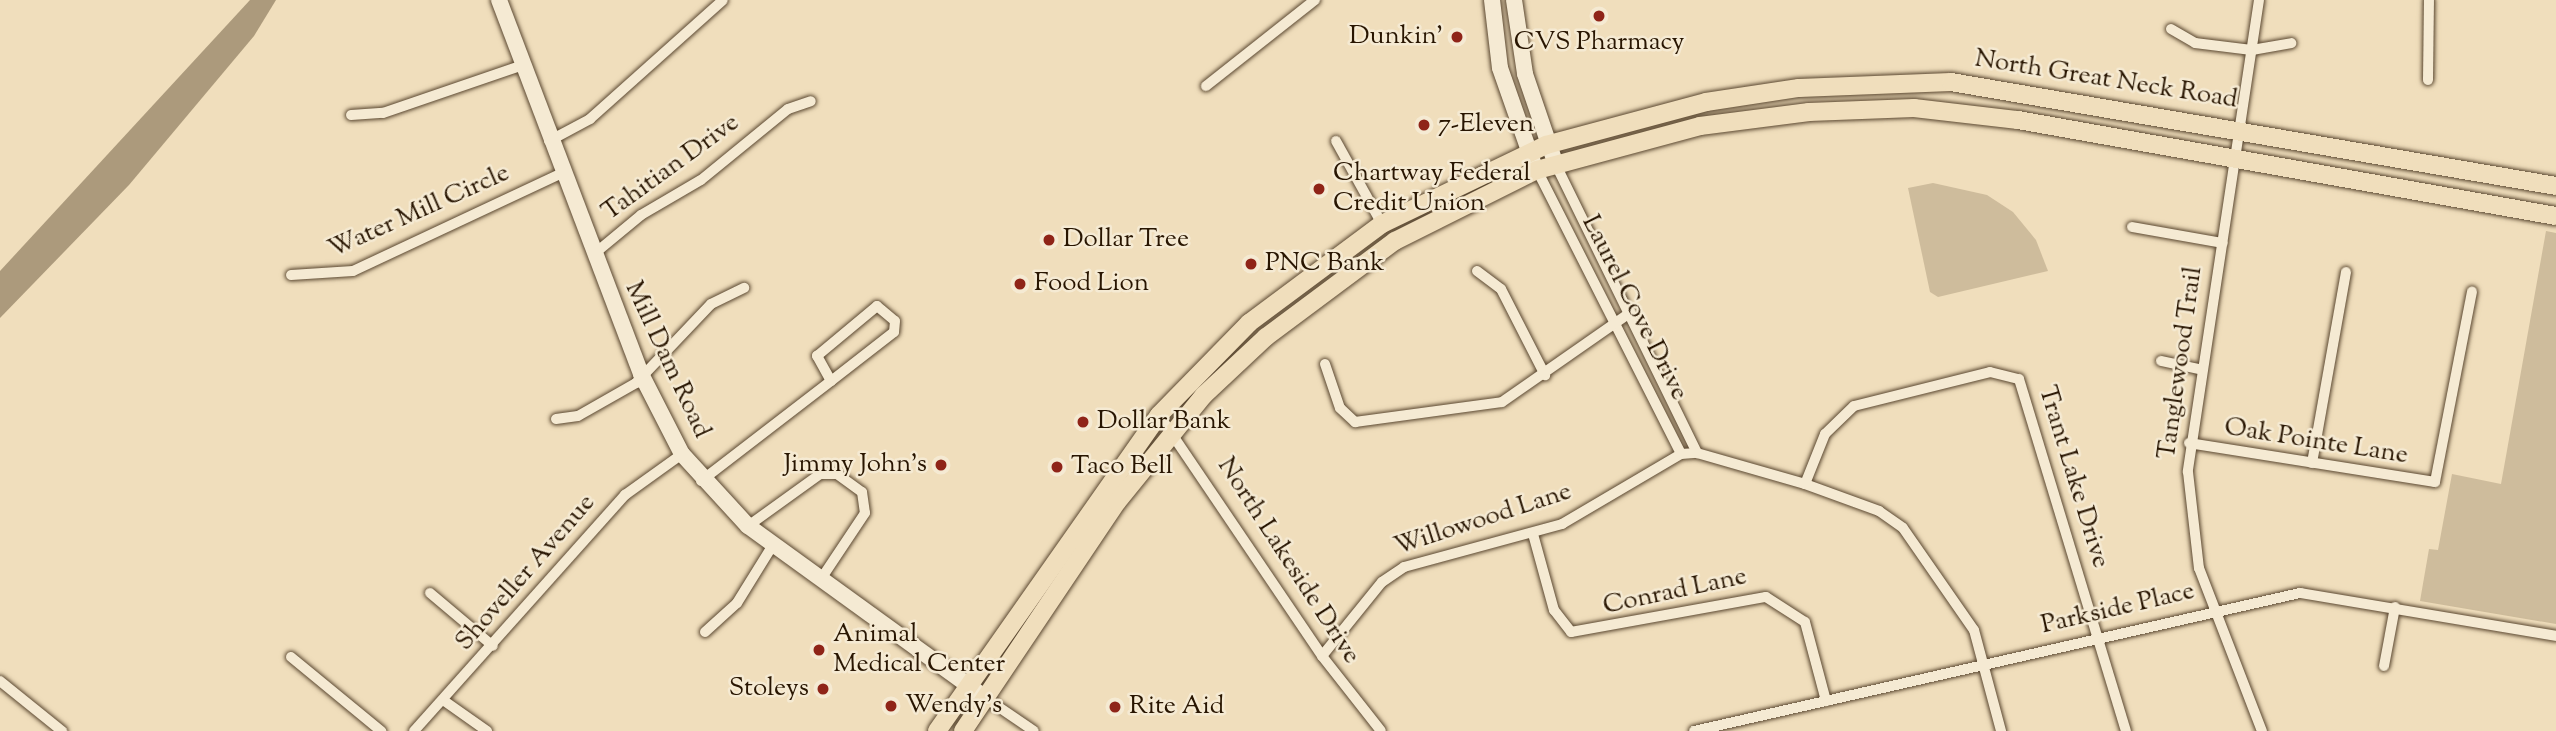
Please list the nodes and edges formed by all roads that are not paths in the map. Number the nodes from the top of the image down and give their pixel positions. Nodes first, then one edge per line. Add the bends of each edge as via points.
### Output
1 (499, 0) edge
2 (723, 0) edge
3 (1315, 0) edge
4 (1492, 0) edge
5 (1514, 0) edge
6 (2259, 0) edge
7 (2429, 0) edge
8 (2171, 29) dead end
9 (2291, 43) dead end
10 (2252, 50) junction
11 (520, 66) junction
12 (2428, 80) dead end
13 (1206, 86) dead end
14 (811, 101) dead end
15 (351, 115) dead end
16 (2241, 128) junction
17 (550, 141) junction
18 (1336, 141) dead end
19 (1546, 145) junction
20 (1527, 152) junction
21 (2237, 158) junction
22 (1556, 165) junction
23 (1537, 170) junction
24 (562, 173) junction
25 (2556, 186) edge
26 (2556, 216) edge
27 (1382, 224) junction
28 (2132, 227) dead end
29 (2223, 243) junction
30 (594, 254) junction
31 (1477, 271) dead end
32 (2346, 272) dead end
33 (291, 275) dead end
34 (744, 288) dead end
35 (2472, 292) dead end
36 (1631, 312) junction
37 (1615, 319) junction
38 (2161, 362) dead end
39 (1325, 364) dead end
40 (2200, 369) junction
41 (641, 374) junction
42 (1545, 375) junction
43 (831, 381) junction
44 (1158, 415) junction
45 (556, 419) dead end
46 (1174, 429) junction
47 (2189, 443) junction
48 (1697, 453) junction
49 (682, 454) junction
50 (1681, 454) junction
51 (2312, 463) junction
52 (701, 481) junction
53 (1805, 484) junction
54 (748, 526) junction
55 (1534, 534) junction
56 (773, 545) junction
57 (821, 579) junction
58 (430, 593) dead end
59 (2395, 607) junction
60 (2211, 610) junction
61 (705, 632) dead end
62 (2556, 636) edge
63 (2096, 637) junction
64 (493, 646) junction
65 (1322, 656) junction
66 (291, 657) dead end
67 (1985, 664) junction
68 (2384, 666) dead end
69 (0, 681) edge
70 (968, 684) junction
71 (984, 697) junction
72 (443, 700) junction
73 (1826, 701) junction
74 (366, 720) junction
75 (62, 731) edge
76 (358, 731) edge
77 (381, 731) edge
78 (414, 731) edge
79 (486, 731) edge
80 (937, 731) edge
81 (963, 731) edge
82 (1034, 731) edge
83 (1381, 731) edge
84 (1694, 731) edge
85 (2001, 731) edge
86 (2126, 731) edge
87 (2262, 731) edge

1 - 11 street, Mill Dam Road
2 - 17 street via 590,119
3 - 13 street
4 - 20 street via 1500,68
5 - 19 street via 1525,74
6 - 10 street, Tanglewood Trail
7 - 12 street
8 - 10 street via 2195,43
9 - 10 street
10 - 16 street, Tanglewood Trail
11 - 15 street via 383,113
11 - 17 street, Mill Dam Road
14 - 30 street, Tahitian Drive via 788,109 701,180 640,215
16 - 19 main road, North Great Neck Road via 1951,82 1799,88 1706,102
16 - 21 street, Tanglewood Trail
16 - 25 main road, North Great Neck Road
17 - 24 street, Mill Dam Road
18 - 27 street
19 - 20 main road, North Great Neck Road
19 - 22 street
20 - 23 street
20 - 27 main road, North Great Neck Road
21 - 22 main road, North Great Neck Road via 1914,108 1809,112 1700,126
21 - 26 main road, North Great Neck Road
21 - 29 street, Tanglewood Trail
22 - 23 main road, North Great Neck Road
22 - 36 street, Laurel Cove Drive
23 - 37 street, Laurel Cove Drive
23 - 46 main road, North Great Neck Road via 1450,209 1372,257 1266,337
24 - 30 street, Mill Dam Road
24 - 33 street, Water Mill Circle via 354,271
27 - 44 main road, North Great Neck Road via 1249,323
28 - 29 street
29 - 40 street, Tanglewood Trail
30 - 41 street, Mill Dam Road
31 - 42 street via 1501,289
32 - 51 street
34 - 41 street via 711,304
35 - 51 street, Oak Pointe Lane via 2435,482
36 - 37 street
36 - 48 street, Laurel Cove Drive
37 - 42 street
37 - 50 street, Laurel Cove Drive
38 - 40 street
39 - 42 street via 1346,417 1367,424 1502,402
40 - 47 street, Tanglewood Trail
41 - 45 street via 602,405
41 - 49 street, Mill Dam Road
43 - 43 street via 894,331 895,321 884,307 817,356
43 - 52 street
44 - 46 street, North Lakeside Drive
44 - 70 main road, North Great Neck Road
46 - 65 street, North Lakeside Drive
46 - 71 main road, North Great Neck Road
47 - 51 street, Oak Pointe Lane
47 - 60 street, Tanglewood Trail via 2192,535
48 - 50 street
48 - 53 street
49 - 52 street, Mill Dam Road
49 - 64 street, Shoveller Avenue via 625,495
50 - 55 street, Willowood Lane via 1585,513
52 - 54 street, Mill Dam Road
53 - 63 street, Trant Lake Drive via 1834,422 1875,398 1990,372 2019,379
53 - 67 street via 1879,511 1903,528 1966,613
54 - 56 street, Mill Dam Road
54 - 57 street via 820,474 845,480 862,492 865,513
55 - 65 street, Willowood Lane via 1422,560 1390,575
55 - 73 street, Conrad Lane via 1554,610 1571,632 1766,597 1805,622
56 - 57 street, Mill Dam Road
56 - 61 street via 737,603
57 - 70 street, Mill Dam Road
58 - 64 street
59 - 60 street, Parkside Place via 2300,593
59 - 62 street, Parkside Place
59 - 68 street
60 - 63 street, Parkside Place
60 - 87 street, Tanglewood Trail
63 - 67 street, Parkside Place
63 - 86 street, Trant Lake Drive
64 - 72 street, Shoveller Avenue
65 - 83 street, North Lakeside Drive
66 - 74 street
67 - 73 street, Parkside Place
67 - 85 street
69 - 75 street
70 - 71 street, Mill Dam Road
70 - 80 main road, North Great Neck Road
71 - 81 main road, North Great Neck Road
71 - 82 street
72 - 78 street, Shoveller Avenue
72 - 79 street
73 - 84 street, Parkside Place
74 - 76 street
74 - 77 street

